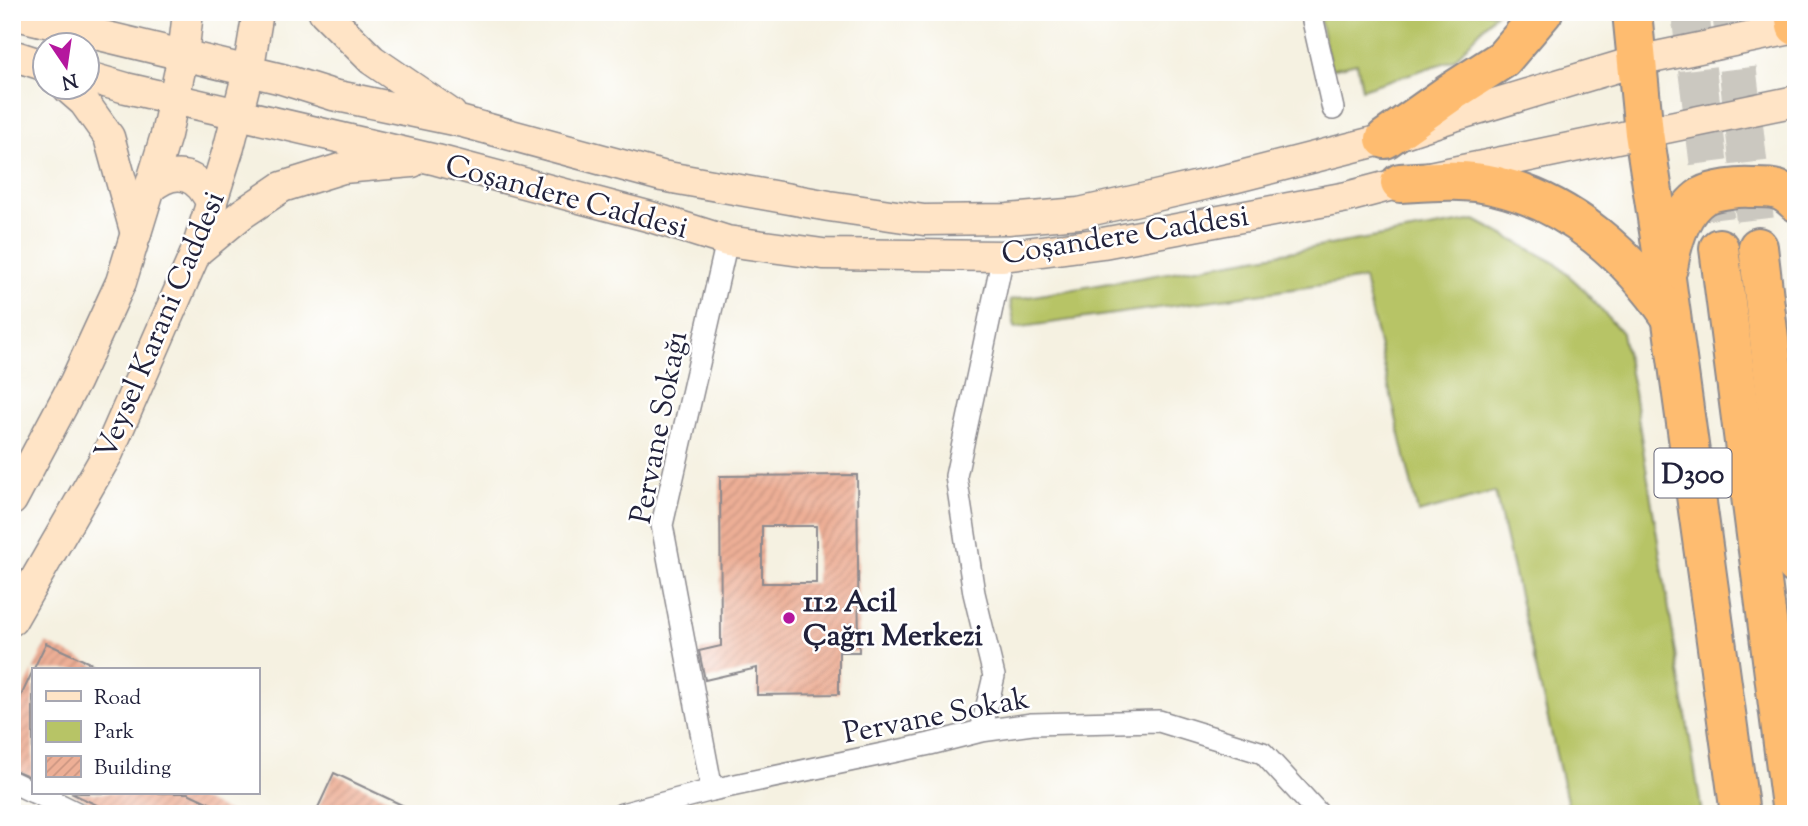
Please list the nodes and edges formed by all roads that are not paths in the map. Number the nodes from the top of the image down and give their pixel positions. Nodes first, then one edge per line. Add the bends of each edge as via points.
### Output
1 (56, 12) edge
2 (188, 12) edge
3 (258, 12) edge
4 (324, 12) edge
5 (1311, 12) edge
6 (1543, 12) edge
7 (1632, 12) edge
8 (1794, 12) edge
9 (12, 15) edge
10 (1796, 27) edge
11 (12, 55) edge
12 (183, 56) junction
13 (1637, 61) junction
14 (32, 62) edge
15 (248, 72) junction
16 (102, 81) edge
17 (174, 99) junction
18 (1796, 101) edge
19 (84, 102) edge
20 (1333, 109) dead end
21 (238, 113) junction
22 (463, 122) junction
23 (1644, 133) junction
24 (1385, 139) junction
25 (438, 160) junction
26 (1400, 183) junction
27 (150, 188) junction
28 (1796, 202) edge
29 (212, 204) junction
30 (136, 235) junction
31 (727, 241) junction
32 (1758, 247) tunnel mouth
33 (1720, 248) tunnel mouth
34 (196, 252) junction
35 (1003, 256) junction
36 (1666, 277) junction
37 (1671, 318) junction
38 (12, 500) edge
39 (1796, 565) edge
40 (12, 620) edge
41 (981, 732) junction
42 (12, 782) edge
43 (712, 790) junction
44 (32, 791) edge
45 (38, 794) edge
46 (79, 814) edge
47 (622, 814) edge
48 (1319, 814) edge
49 (1740, 814) edge
50 (1792, 814) edge

1 - 9 main road
2 - 12 main road
3 - 15 main road, Veysel Karani Caddesi
4 - 22 main road via 372,60
5 - 20 street
6 - 24 highway via 1503,59
7 - 13 highway, D300
8 - 10 highway
9 - 12 main road, Coşandere Caddesi
10 - 13 main road, Coşandere Caddesi
11 - 14 main road
12 - 15 main road, Coşandere Caddesi
12 - 17 main road, Veysel Karani Caddesi
13 - 23 highway, D300
13 - 24 main road, Coşandere Caddesi
15 - 21 main road, Veysel Karani Caddesi
15 - 22 main road, Coşandere Caddesi
16 - 17 main road, Coşandere Caddesi
17 - 21 main road, Coşandere Caddesi
17 - 27 main road, Veysel Karani Caddesi
18 - 23 main road, Coşandere Caddesi
19 - 30 main road via 109,137
21 - 25 main road, Coşandere Caddesi
21 - 29 main road, Veysel Karani Caddesi
22 - 24 main road, Coşandere Caddesi via 662,176 924,220 1079,213
23 - 26 main road, Coşandere Caddesi
23 - 36 highway, D300
25 - 31 main road, Coşandere Caddesi
25 - 34 main road via 343,168 282,187
26 - 35 main road, Coşandere Caddesi via 1103,243
26 - 37 highway via 1472,182 1547,204 1612,249
27 - 29 main road via 172,175 186,176 197,181
27 - 30 main road, Veysel Karani Caddesi
28 - 36 highway via 1772,188 1745,187 1704,196 1682,222
29 - 34 main road, Veysel Karani Caddesi
30 - 38 main road, Veysel Karani Caddesi via 121,282 75,382
31 - 35 main road, Coşandere Caddesi via 823,254
31 - 43 street, Pervane Sokağı via 662,525
32 - 39 highway
33 - 50 highway, D300
34 - 40 main road, Veysel Karani Caddesi via 107,453
35 - 41 street via 956,476 974,593 994,676
36 - 37 highway, D300
37 - 49 highway, D300
41 - 43 street, Pervane Sokak
41 - 48 street, Pervane Sokak via 1032,724 1159,721 1263,753
42 - 44 street
43 - 47 street, Pervane Sokak
45 - 46 street

